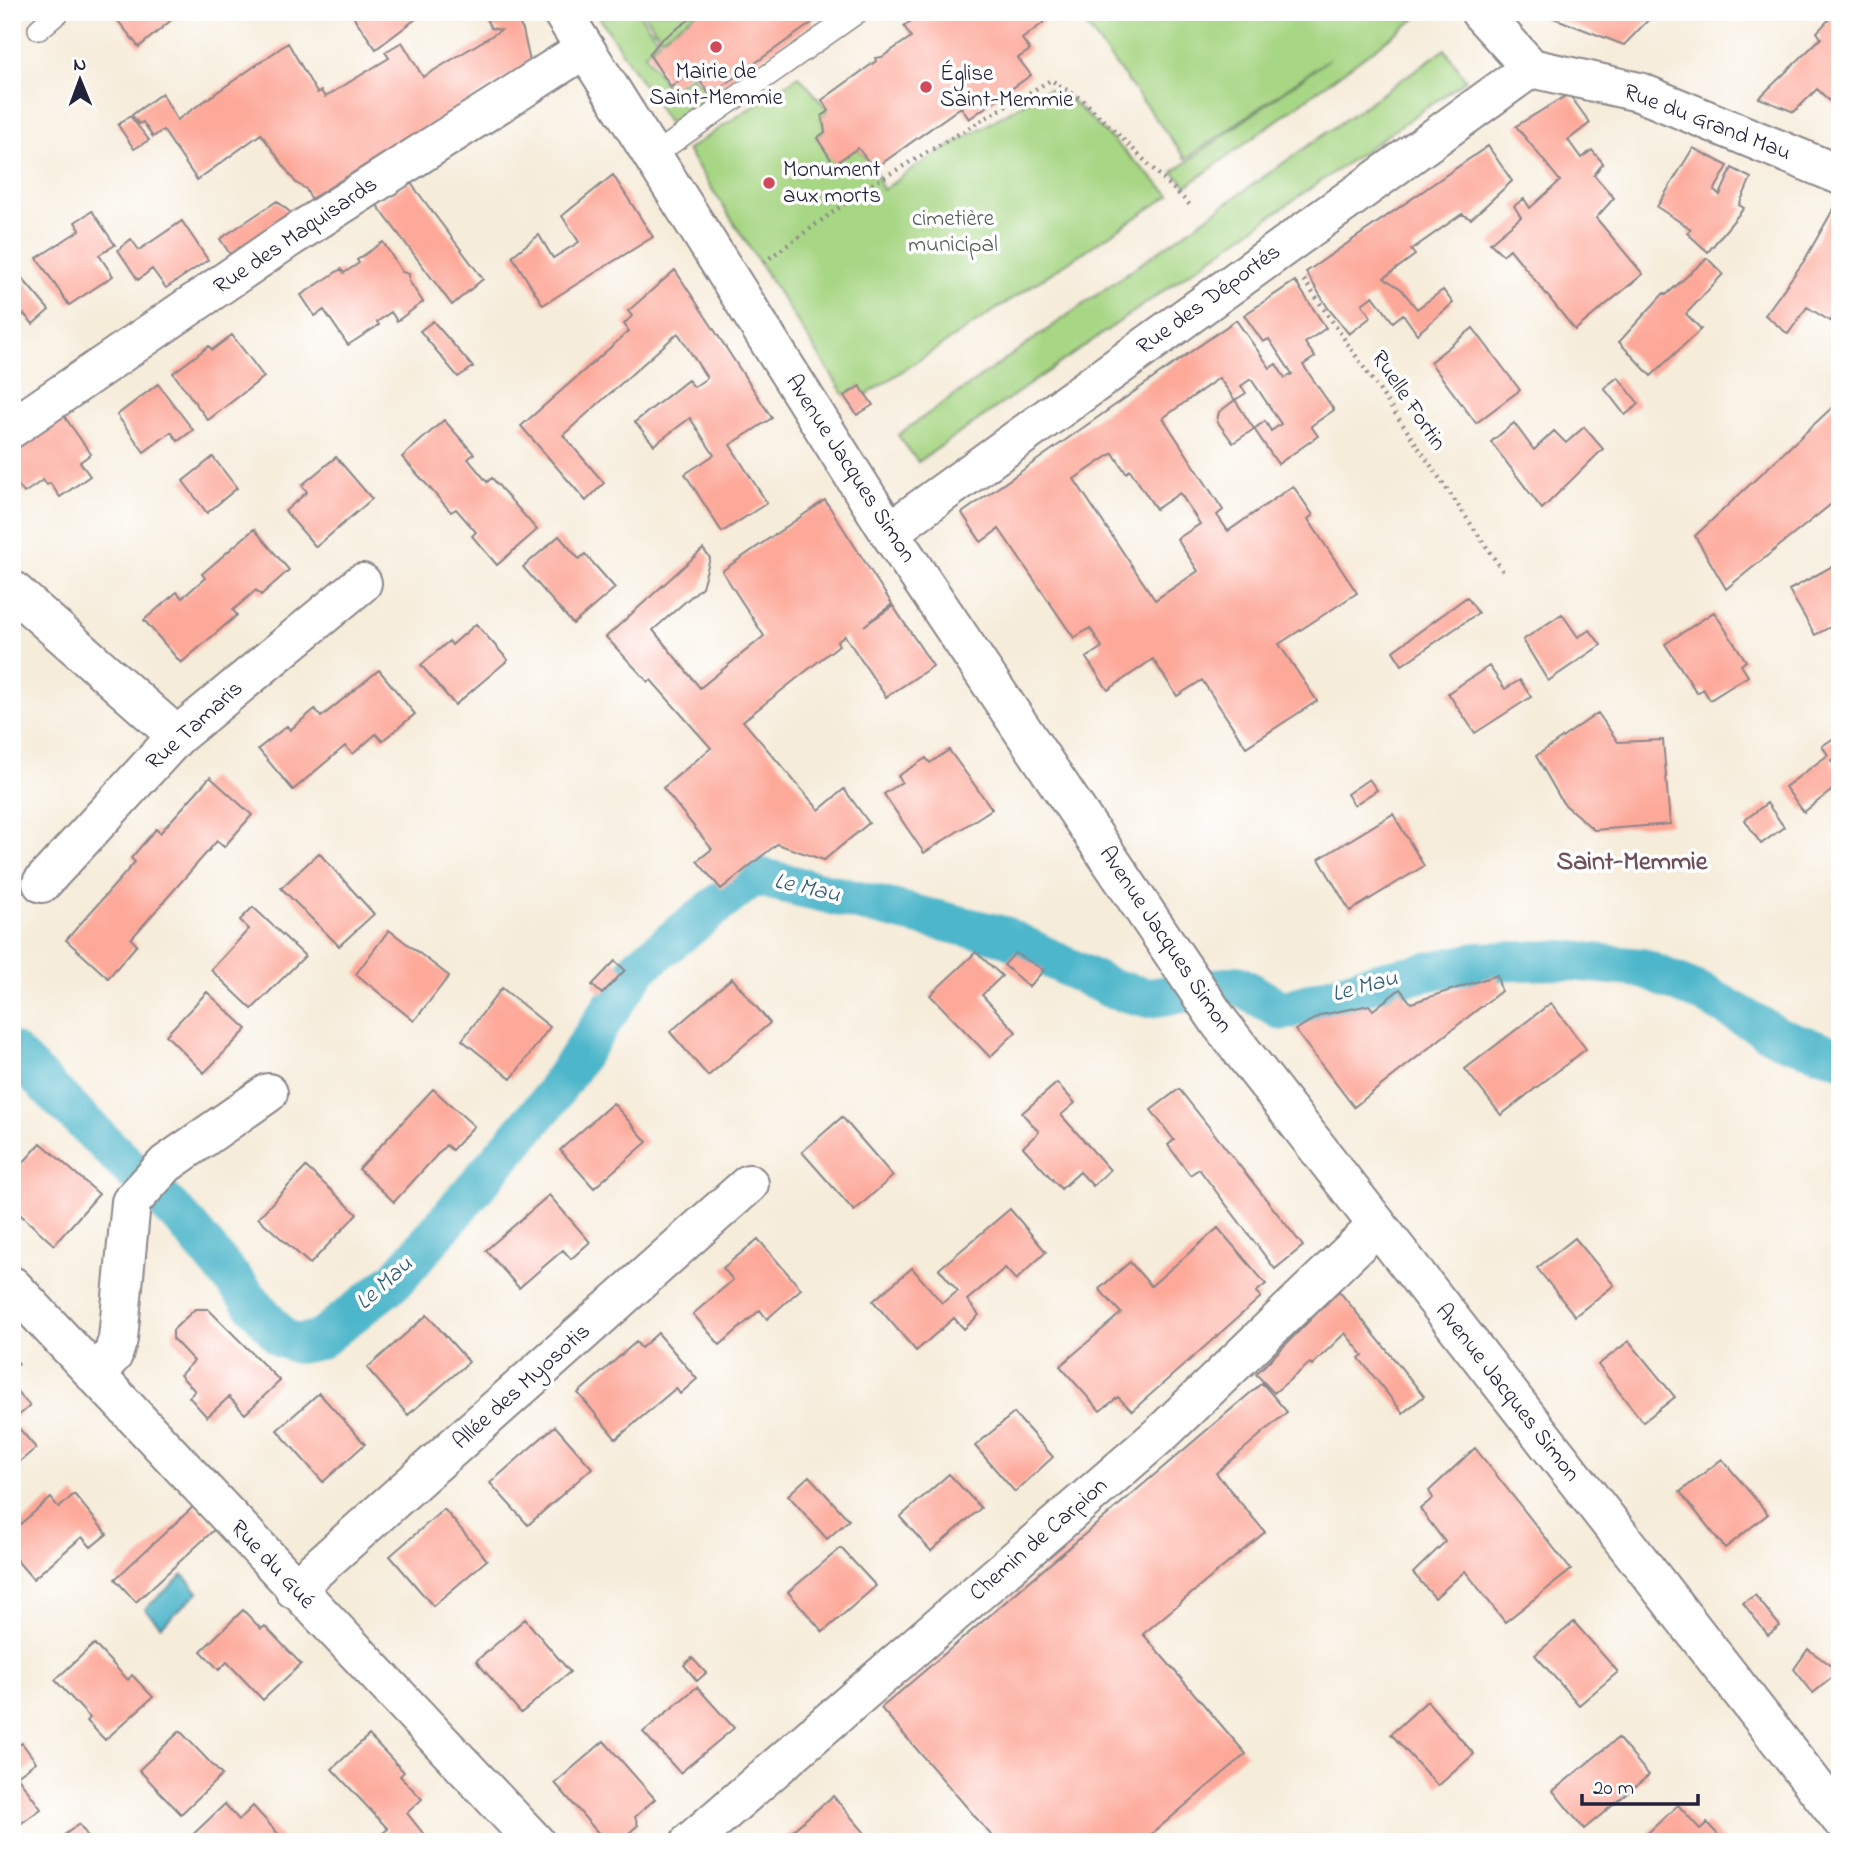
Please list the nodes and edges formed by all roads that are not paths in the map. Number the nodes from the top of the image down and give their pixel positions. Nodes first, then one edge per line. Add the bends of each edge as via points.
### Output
1 (59, 12) edge
2 (562, 12) edge
3 (858, 12) edge
4 (1480, 12) edge
5 (38, 29) dead end
6 (583, 50) junction
7 (1531, 68) junction
8 (653, 156) junction
9 (1837, 171) edge
10 (12, 428) edge
11 (888, 532) junction
12 (362, 583) dead end
13 (12, 590) edge
14 (177, 736) junction
15 (42, 883) dead end
16 (268, 1093) dead end
17 (749, 1184) dead end
18 (1377, 1226) junction
19 (12, 1286) edge
20 (94, 1374) junction
21 (294, 1589) junction
22 (1840, 1818) edge
23 (535, 1842) edge
24 (690, 1842) edge

1 - 5 lane
2 - 6 street, Avenue Jacques Simon
3 - 8 lane
4 - 7 street
6 - 8 street, Avenue Jacques Simon
6 - 10 street, Rue des Maquisards via 289,238
7 - 9 street, Rue du Grand Mau via 1639,92
7 - 11 street, Rue des Déportés
8 - 11 street, Avenue Jacques Simon
11 - 18 street, Avenue Jacques Simon via 1220,1023
12 - 14 street, Rue Tamaris
13 - 14 street
14 - 15 street, Rue Tamaris
16 - 20 street via 166,1164 131,1202 118,1339 113,1354
17 - 21 street, Allée des Myosotis
18 - 22 street, Avenue Jacques Simon
18 - 24 street, Chemin de Carpion via 1163,1432
19 - 20 street, Rue du Gué
20 - 21 street, Rue du Gué
21 - 23 street, Rue du Gué

